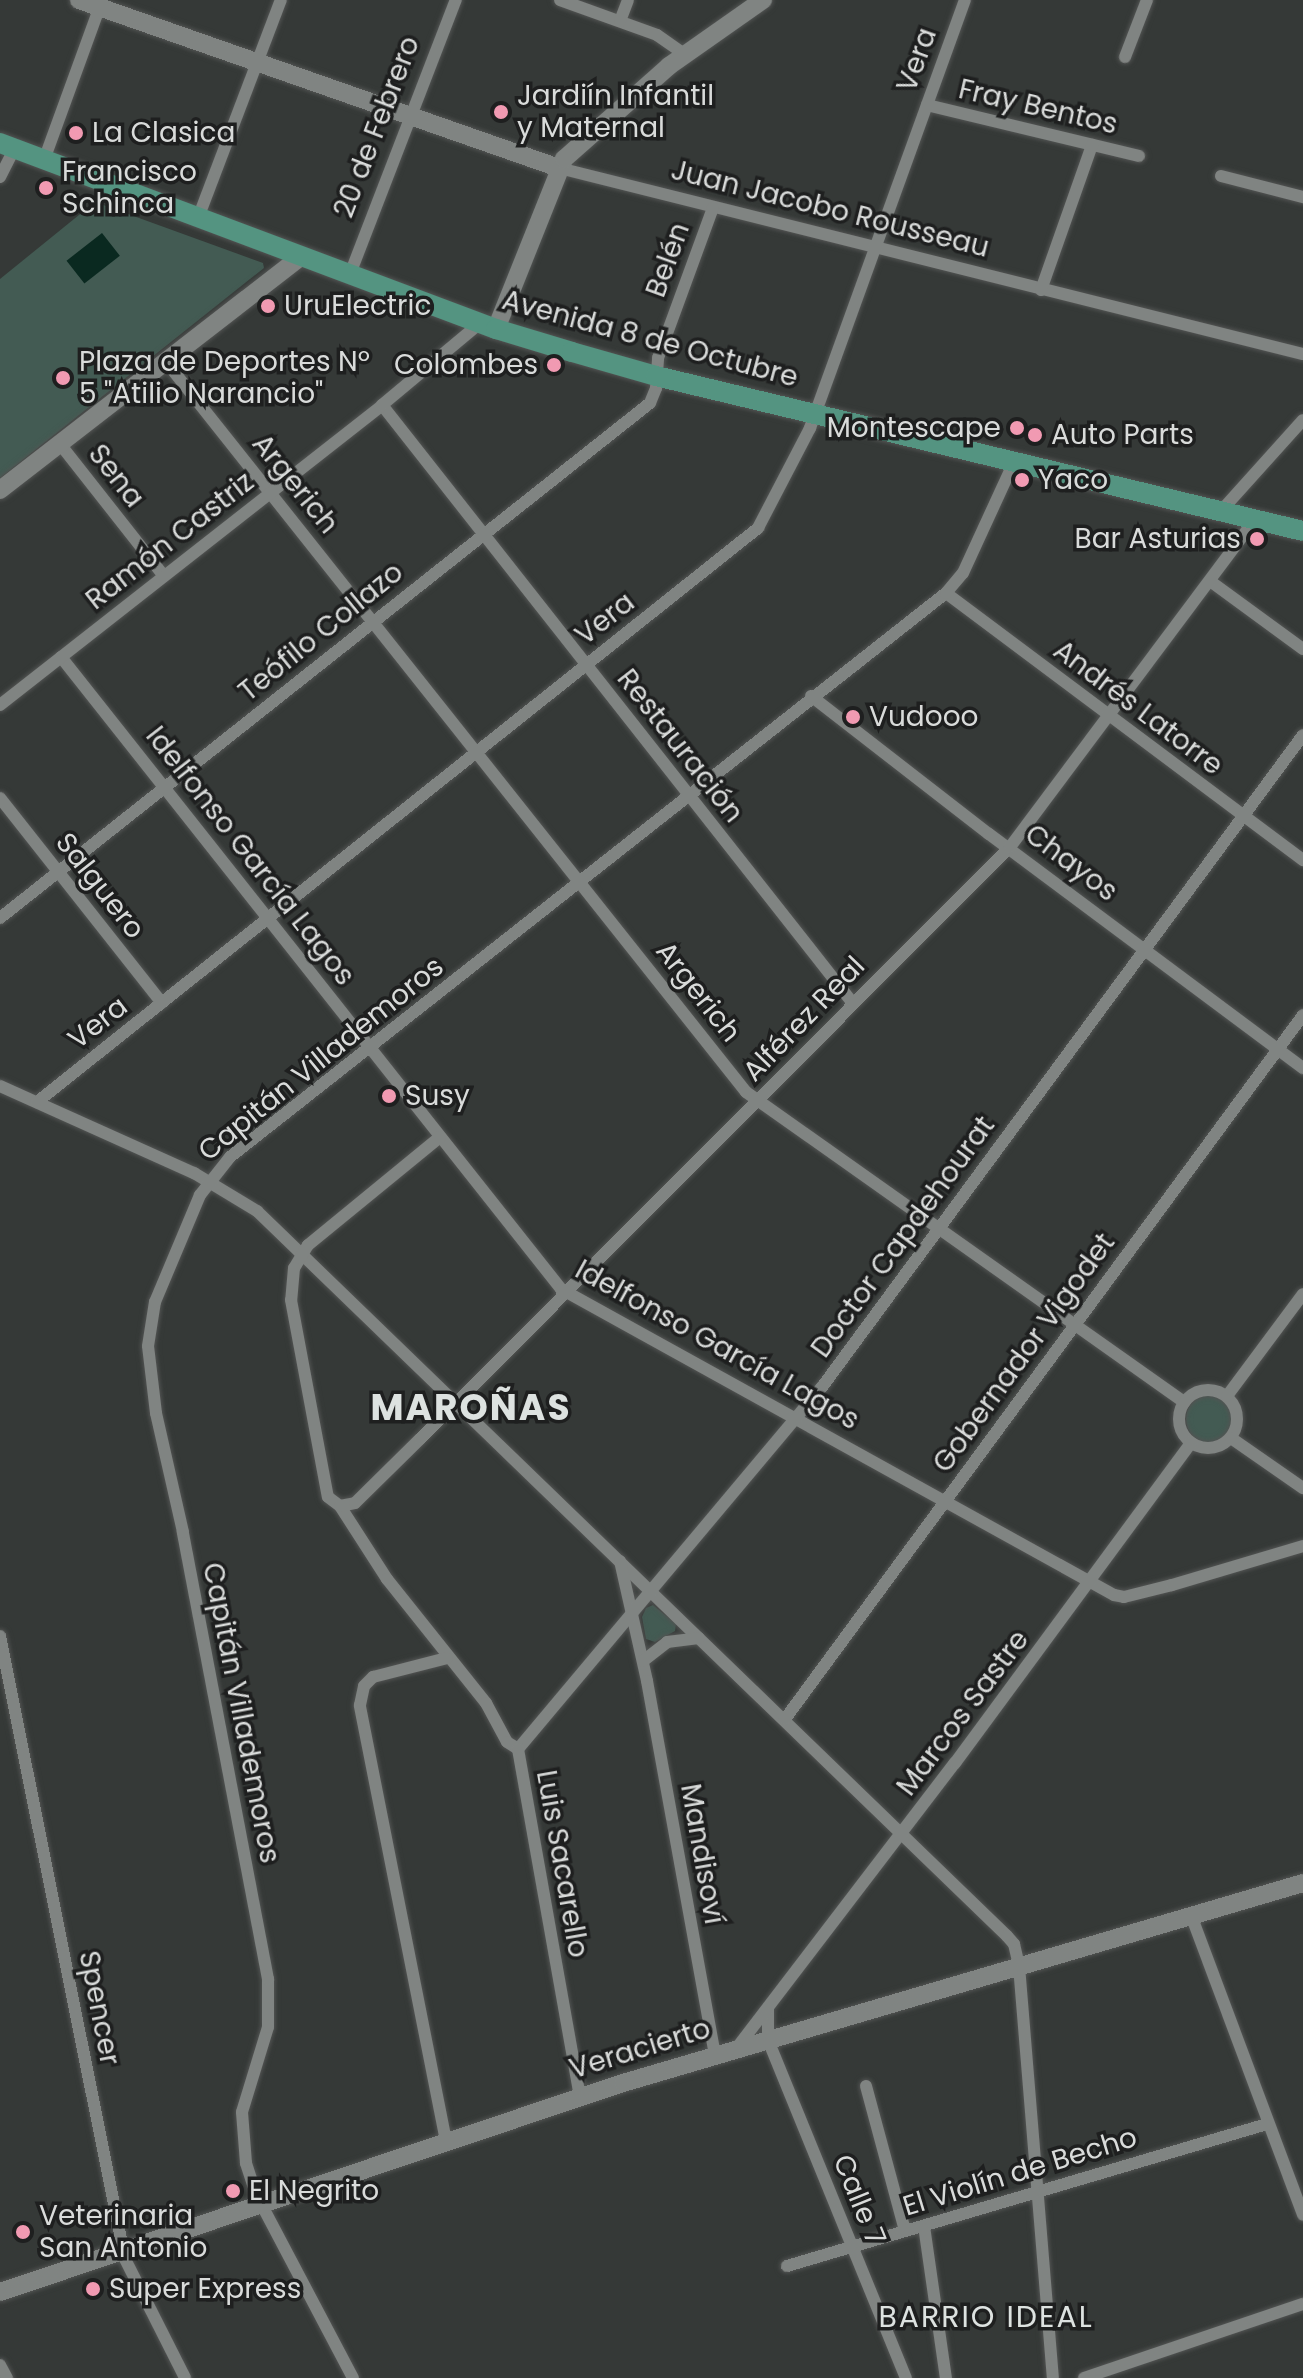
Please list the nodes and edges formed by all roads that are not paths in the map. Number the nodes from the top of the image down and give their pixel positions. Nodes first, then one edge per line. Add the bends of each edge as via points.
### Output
1 (79, 0) edge
2 (281, 0) edge
3 (456, 0) edge
4 (560, 0) edge
5 (628, 0) edge
6 (763, 0) edge
7 (965, 0) edge
8 (1147, 0) edge
9 (101, 4) edge
10 (620, 21) junction
11 (684, 54) junction
12 (1125, 57) dead end
13 (257, 62) junction
14 (927, 105) junction
15 (411, 118) junction
16 (1092, 145) junction
17 (7, 146) edge
18 (1139, 156) dead end
19 (44, 160) junction
20 (559, 168) junction
21 (1221, 176) dead end
22 (0, 177) edge
23 (1303, 197) edge
24 (713, 208) junction
25 (198, 218) junction
26 (874, 249) junction
27 (300, 257) junction
28 (350, 274) junction
29 (1041, 290) junction
30 (488, 326) junction
31 (1303, 354) edge
32 (167, 363) junction
33 (656, 376) junction
34 (382, 405) junction
35 (815, 412) junction
36 (1303, 420) edge
37 (60, 444) junction
38 (1015, 460) junction
39 (0, 490) edge
40 (271, 491) junction
41 (1221, 511) junction
42 (1255, 519) junction
43 (1303, 531) edge
44 (482, 534) junction
45 (164, 576) junction
46 (1210, 581) junction
47 (946, 593) junction
48 (374, 621) junction
49 (1303, 649) edge
50 (61, 657) junction
51 (586, 665) junction
52 (811, 696) junction
53 (0, 705) edge
54 (1110, 717) junction
55 (1303, 735) edge
56 (478, 751) junction
57 (166, 786) junction
58 (686, 795) junction
59 (0, 798) edge
60 (1243, 816) junction
61 (1010, 847) junction
62 (1303, 860) edge
63 (59, 872) junction
64 (579, 879) junction
65 (0, 918) edge
66 (267, 918) junction
67 (1144, 948) junction
68 (852, 1002) junction
69 (162, 1003) junction
70 (1303, 1015) edge
71 (370, 1048) junction
72 (1278, 1049) junction
73 (1303, 1068) edge
74 (0, 1086) edge
75 (37, 1102) junction
76 (756, 1102) junction
77 (440, 1137) junction
78 (209, 1181) junction
79 (939, 1229) junction
80 (302, 1253) junction
81 (566, 1292) junction
82 (1303, 1294) edge
83 (1074, 1324) junction
84 (1227, 1396) junction
85 (1184, 1402) junction
86 (456, 1403) junction
87 (798, 1417) junction
88 (1231, 1438) junction
89 (1191, 1443) junction
90 (1303, 1488) edge
91 (946, 1502) junction
92 (340, 1506) junction
93 (1303, 1546) edge
94 (620, 1561) junction
95 (1090, 1580) junction
96 (651, 1591) junction
97 (632, 1615) junction
98 (0, 1636) edge
99 (699, 1638) junction
100 (447, 1658) junction
101 (643, 1661) junction
102 (785, 1719) junction
103 (518, 1749) junction
104 (902, 1833) junction
105 (1303, 1883) edge
106 (1191, 1915) junction
107 (1019, 1966) junction
108 (768, 2008) junction
109 (768, 2040) junction
110 (736, 2049) junction
111 (715, 2056) junction
112 (866, 2086) dead end
113 (580, 2097) junction
114 (1267, 2124) junction
115 (446, 2141) junction
116 (1038, 2192) junction
117 (262, 2203) junction
118 (1303, 2215) edge
119 (924, 2226) junction
120 (905, 2231) junction
121 (852, 2247) junction
122 (123, 2251) junction
123 (787, 2266) dead end
124 (0, 2292) edge
125 (1303, 2304) edge
126 (0, 2365) edge
127 (7, 2378) edge
128 (185, 2378) edge
129 (353, 2378) edge
130 (906, 2378) edge
131 (946, 2378) edge
132 (1053, 2378) edge
133 (1084, 2378) edge

1 - 9 street, Juan Jacobo Rousseau
2 - 13 street
3 - 15 street, 20 de Febrero
4 - 10 street
5 - 10 street
6 - 11 street
7 - 14 street, Vera
8 - 12 street
9 - 13 street, Juan Jacobo Rousseau
9 - 19 street
10 - 11 street via 666,39
11 - 20 street
13 - 15 street, Juan Jacobo Rousseau
13 - 25 street
14 - 16 street, Fray Bentos
14 - 26 street, Vera
15 - 20 street, Juan Jacobo Rousseau
15 - 28 street, 20 de Febrero
16 - 18 street, Fray Bentos
16 - 29 street
17 - 19 main road, Avenida 8 de Octubre
17 - 22 street
19 - 25 main road, Avenida 8 de Octubre
20 - 24 street, Juan Jacobo Rousseau
20 - 30 street
21 - 23 street
24 - 26 street, Juan Jacobo Rousseau
24 - 33 street, Belén
25 - 27 main road, Avenida 8 de Octubre
26 - 29 street, Juan Jacobo Rousseau
26 - 35 street, Vera
27 - 28 main road, Avenida 8 de Octubre
27 - 32 street
28 - 30 main road, Avenida 8 de Octubre
29 - 31 street, Juan Jacobo Rousseau
30 - 33 main road, Avenida 8 de Octubre
30 - 34 street, Ramón Castriz
32 - 37 street
32 - 40 street, Argerich
33 - 35 main road, Avenida 8 de Octubre
33 - 44 street, Teófilo Collazo via 650,403
34 - 40 street, Ramón Castriz
34 - 44 street, Restauración
35 - 38 main road, Avenida 8 de Octubre
35 - 51 street, Vera via 769,511 750,538
36 - 41 street
37 - 39 street
37 - 45 street, Sena
38 - 41 main road, Avenida 8 de Octubre
38 - 47 street, Capitán Villademoros via 963,573
40 - 45 street, Ramón Castriz
40 - 48 street, Argerich
41 - 42 main road, Avenida 8 de Octubre
42 - 43 main road, Avenida 8 de Octubre
42 - 46 street, Alférez Real
44 - 48 street, Teófilo Collazo
44 - 51 street, Restauración
45 - 50 street, Ramón Castriz
46 - 49 street
46 - 54 street, Alférez Real
47 - 52 street, Capitán Villademoros
47 - 54 street, Andrés Latorre
48 - 56 street, Argerich
48 - 57 street, Teófilo Collazo
50 - 53 street, Ramón Castriz
50 - 57 street, Idelfonso García Lagos
51 - 56 street, Vera
51 - 58 street, Restauración
52 - 58 street, Capitán Villademoros
52 - 61 street, Chayos
54 - 60 street, Andrés Latorre
54 - 61 street, Alférez Real
55 - 60 street, Doctor Capdehourat
56 - 64 street, Argerich
56 - 66 street, Vera
57 - 63 street, Teófilo Collazo
57 - 66 street, Idelfonso García Lagos
58 - 64 street, Capitán Villademoros
58 - 68 street, Restauración
59 - 63 street, Salguero
60 - 62 street, Andrés Latorre
60 - 67 street, Doctor Capdehourat
61 - 67 street, Chayos
61 - 68 street, Alférez Real
63 - 65 street, Teófilo Collazo
63 - 69 street, Salguero
64 - 71 street, Capitán Villademoros
64 - 76 street, Argerich
66 - 69 street, Vera
66 - 71 street, Idelfonso García Lagos
67 - 72 street, Chayos
67 - 79 street, Doctor Capdehourat
68 - 76 street, Alférez Real
69 - 75 street, Vera
70 - 72 street, Gobernador Vigodet
71 - 77 street, Idelfonso García Lagos
71 - 78 street, Capitán Villademoros via 230,1157
72 - 73 street, Chayos
72 - 83 street, Gobernador Vigodet
74 - 75 street
75 - 78 street
76 - 79 street, Argerich
76 - 81 street, Alférez Real
77 - 80 street
77 - 81 street, Idelfonso García Lagos
78 - 80 street via 257,1211
78 - 117 street, Capitán Villademoros via 155,1302 149,1368 268,1979 268,2027 241,2127 249,2174
79 - 83 street, Argerich
79 - 87 street, Doctor Capdehourat
80 - 86 street
80 - 92 street, Luis Sacarello via 291,1300 326,1492
81 - 86 street, Alférez Real
81 - 87 street, Idelfonso García Lagos
82 - 84 street
83 - 85 street, Argerich
83 - 91 street, Gobernador Vigodet
84 - 85 street via 1209,1389
84 - 88 street via 1238,1421
85 - 89 street via 1180,1429
86 - 92 street, Alférez Real via 355,1503
86 - 94 street
87 - 91 street, Idelfonso García Lagos
87 - 96 street, Doctor Capdehourat
88 - 89 street via 1216,1448
88 - 90 street
89 - 95 street, Marcos Sastre
91 - 95 street, Idelfonso García Lagos
91 - 102 street, Gobernador Vigodet
92 - 100 street, Luis Sacarello
93 - 95 street, Idelfonso García Lagos via 1124,1597
94 - 96 street
94 - 97 street, Mandisoví
95 - 104 street, Marcos Sastre
96 - 97 street, Doctor Capdehourat
96 - 99 street
97 - 101 street, Mandisoví
97 - 103 street, Doctor Capdehourat
98 - 122 street, Spencer
99 - 101 street via 667,1642
99 - 102 street
100 - 103 street, Luis Sacarello via 486,1703 507,1742
100 - 115 street via 373,1677 364,1686 360,1705
101 - 111 street, Mandisoví
102 - 104 street
103 - 113 street, Luis Sacarello
104 - 107 street via 1007,1936
104 - 108 street, Marcos Sastre
105 - 106 street, Veracierto
106 - 107 street, Veracierto
106 - 114 street
107 - 109 street, Veracierto
107 - 116 street
108 - 109 street
108 - 110 street, Marcos Sastre
109 - 110 street, Veracierto
109 - 121 street, Calle 7
110 - 111 street, Veracierto
111 - 113 street, Veracierto
112 - 120 street
113 - 115 street, Veracierto
114 - 116 street, El Violín de Becho
114 - 118 street
115 - 117 street, Veracierto
116 - 119 street, El Violín de Becho
116 - 132 street
117 - 122 street, Veracierto
117 - 129 street, Capitán Villademoros
119 - 120 street, El Violín de Becho
119 - 131 street
120 - 121 street, El Violín de Becho
121 - 123 street, El Violín de Becho
121 - 130 street, Calle 7
122 - 124 street, Veracierto
122 - 128 street, Spencer
125 - 133 street
126 - 127 street

